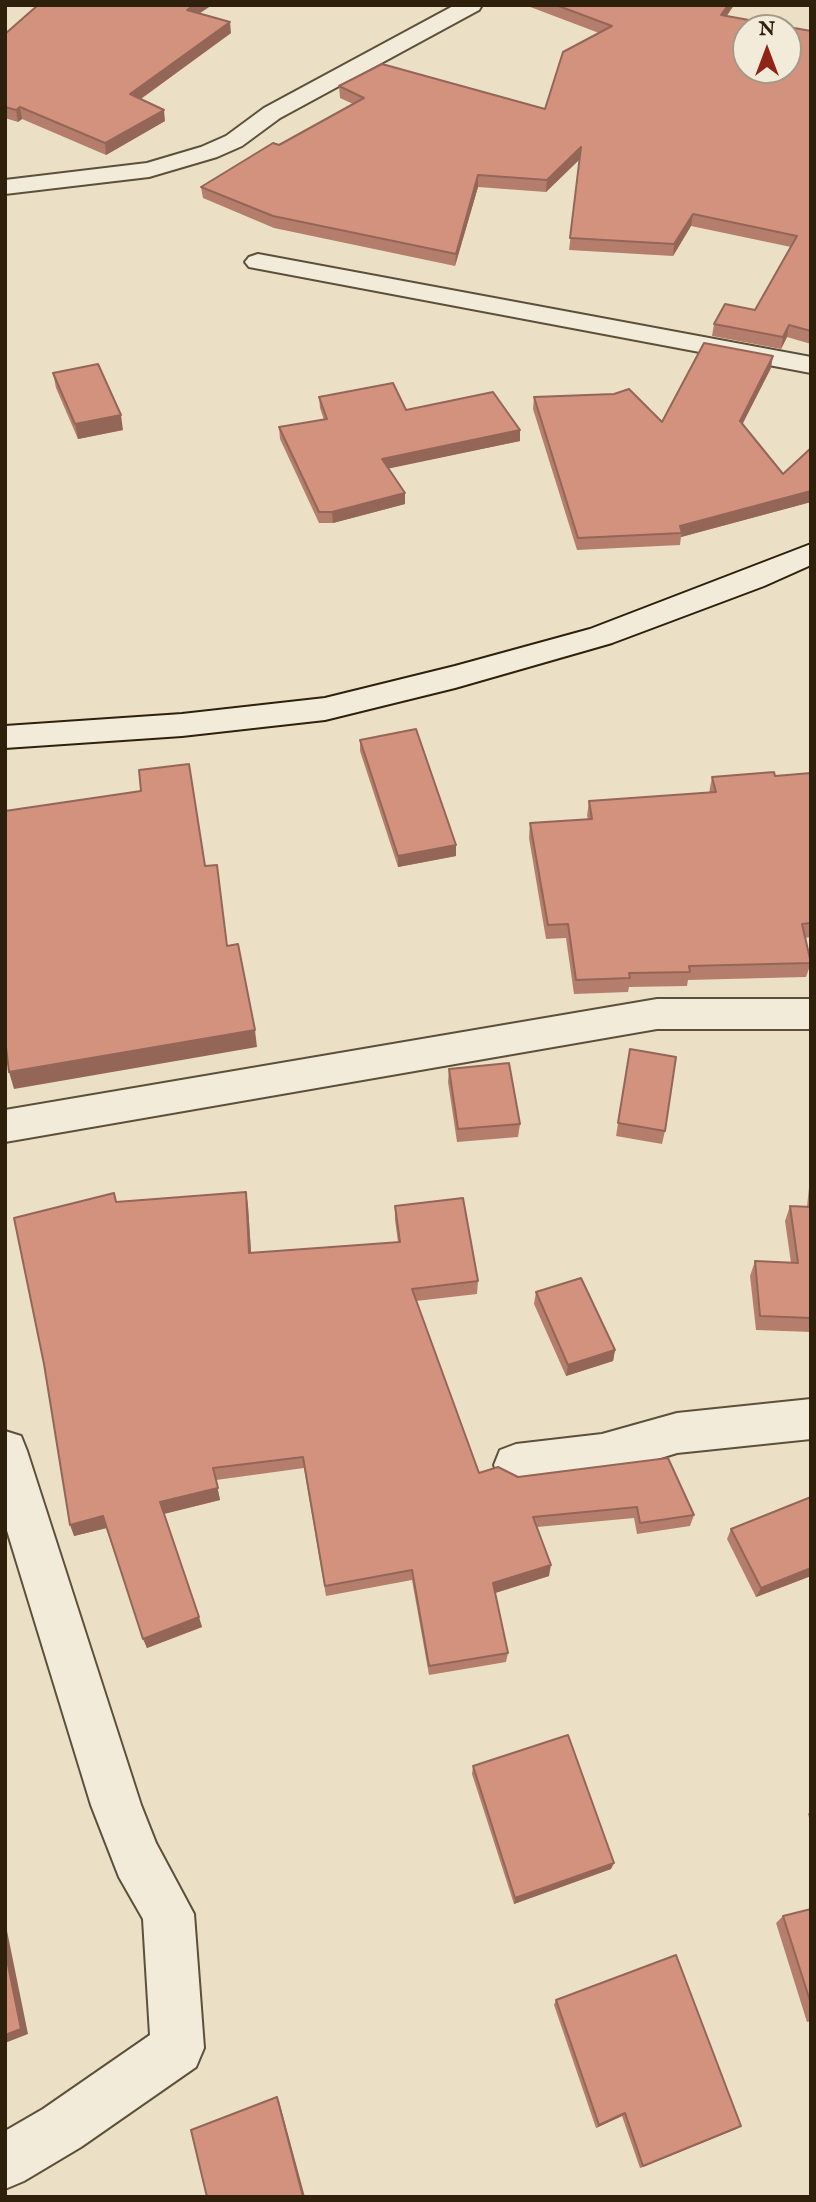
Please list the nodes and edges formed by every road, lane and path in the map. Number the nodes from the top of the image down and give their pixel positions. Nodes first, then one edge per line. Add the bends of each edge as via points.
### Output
1 (471, 5) edge
2 (5, 187) edge
3 (258, 262) dead end
4 (811, 365) edge
5 (811, 554) edge
6 (5, 737) edge
7 (811, 1014) edge
8 (5, 1126) edge
9 (811, 1419) edge
10 (5, 1451) edge
11 (516, 1465) dead end
12 (5, 2162) edge

1 - 2 street via 209,152 149,170
3 - 4 street
5 - 6 street via 600,636 326,709
7 - 8 street via 657,1014
9 - 11 street via 677,1433 602,1455
10 - 12 street via 116,1805 168,1914 177,2048

